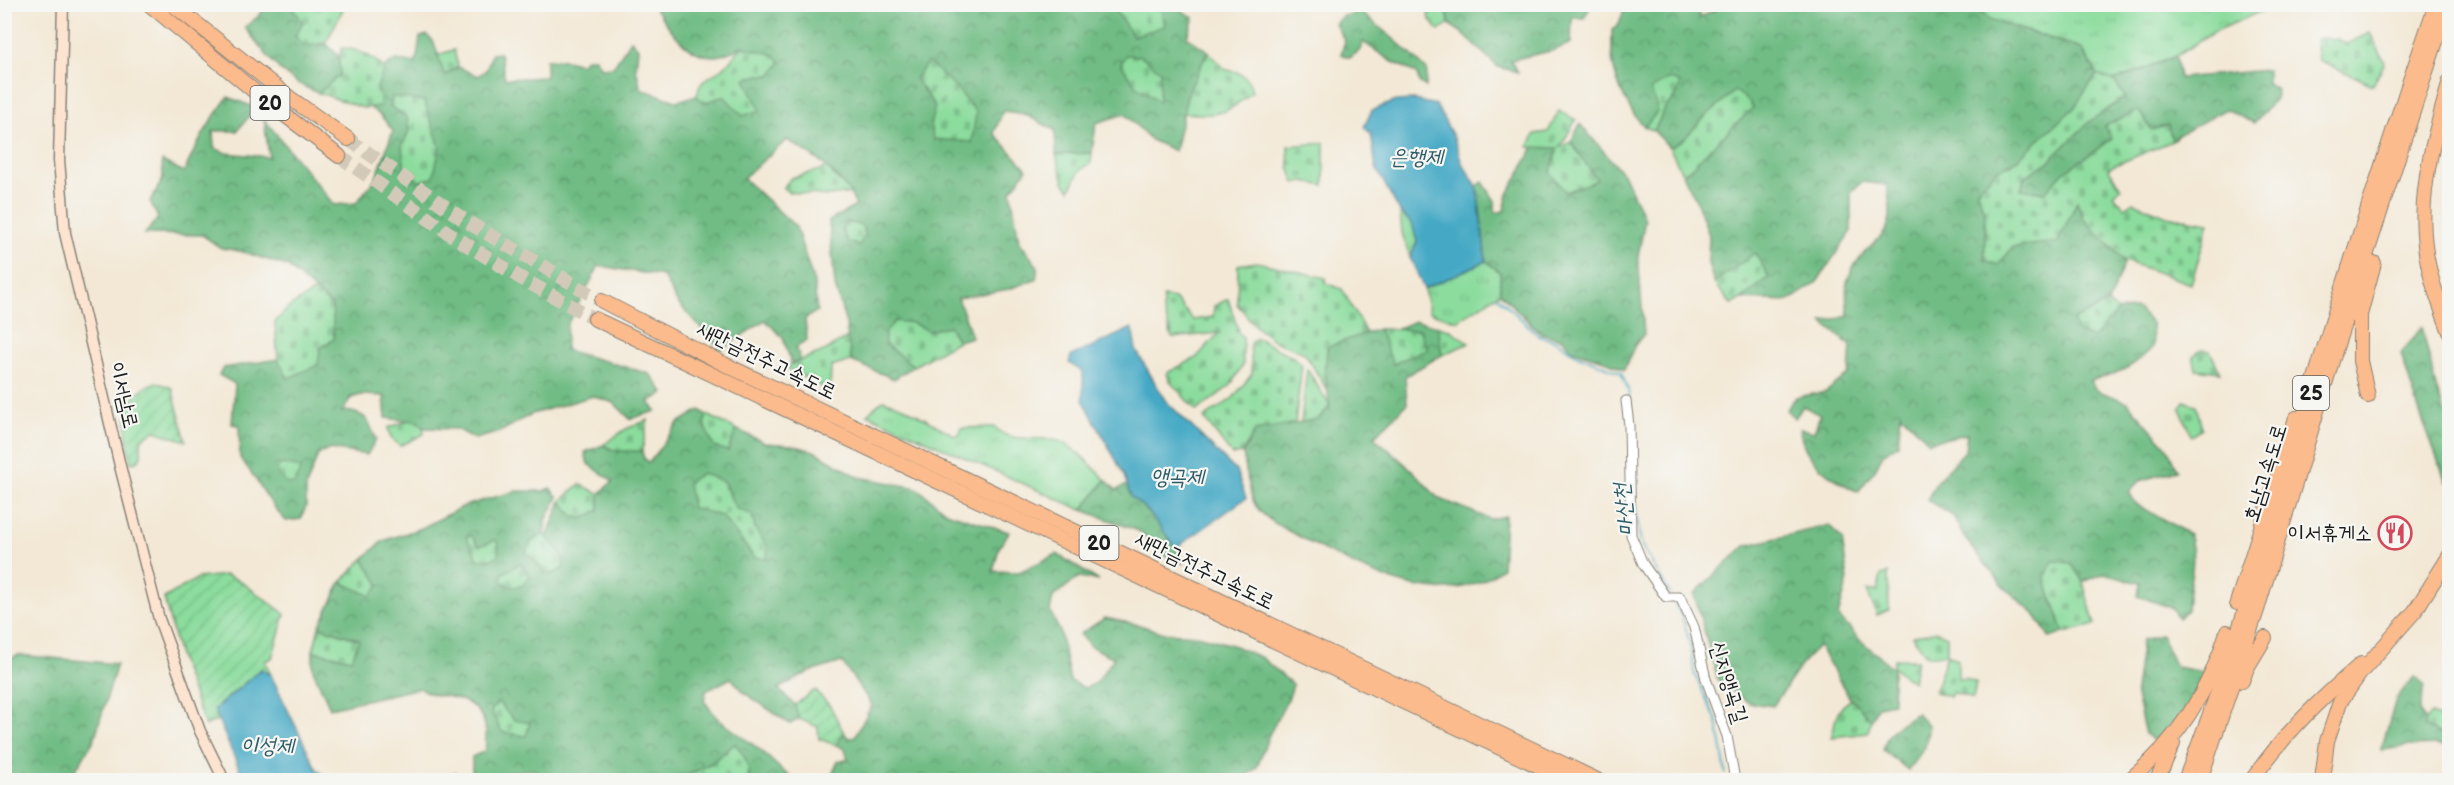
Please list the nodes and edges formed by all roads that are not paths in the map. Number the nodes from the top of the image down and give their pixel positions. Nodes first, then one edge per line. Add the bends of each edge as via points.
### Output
1 (63, 4) edge
2 (149, 4) edge
3 (172, 4) edge
4 (2436, 4) edge
5 (2448, 4) edge
6 (190, 29) junction
7 (206, 43) junction
8 (2450, 81) edge
9 (348, 139) tunnel mouth
10 (339, 156) tunnel mouth
11 (2384, 208) junction
12 (602, 301) tunnel mouth
13 (595, 319) tunnel mouth
14 (2450, 333) edge
15 (2326, 344) junction
16 (2368, 396) dead end
17 (1626, 401) dead end
18 (2450, 555) edge
19 (2397, 632) junction
20 (2265, 638) dead end
21 (2180, 729) junction
22 (224, 780) edge
23 (1568, 780) edge
24 (1597, 780) edge
25 (1735, 780) edge
26 (2129, 780) edge
27 (2157, 780) edge
28 (2185, 780) edge
29 (2202, 780) edge
30 (2252, 780) edge
31 (2322, 780) edge

1 - 22 main road, 이서남로 via 59,160 65,233 159,619 200,732
2 - 6 highway, 20
3 - 6 highway, 20
4 - 15 highway, 호남고속도로 / 25
5 - 11 highway, 호남고속도로 / 25
6 - 7 highway, 20
7 - 9 highway, 20
7 - 10 highway, 20
8 - 14 highway via 2429,164 2423,211 2429,269
11 - 16 highway via 2380,242 2360,315 2360,361
11 - 29 highway, 호남고속도로 / 25 via 2335,351
12 - 24 highway, 새만금전주고속도로 / 20 via 724,364
13 - 23 highway, 새만금전주고속도로 / 20
15 - 21 highway via 2289,435 2225,640
15 - 28 highway, 호남고속도로 / 25 via 2278,504
17 - 25 street, 신지앵곡길 via 1631,535 1643,564 1666,597 1680,597 1694,627 1706,679 1727,736
18 - 19 highway
19 - 30 highway via 2314,705
19 - 31 highway via 2340,702 2327,741
20 - 29 highway via 2247,668
21 - 26 highway
21 - 27 highway

